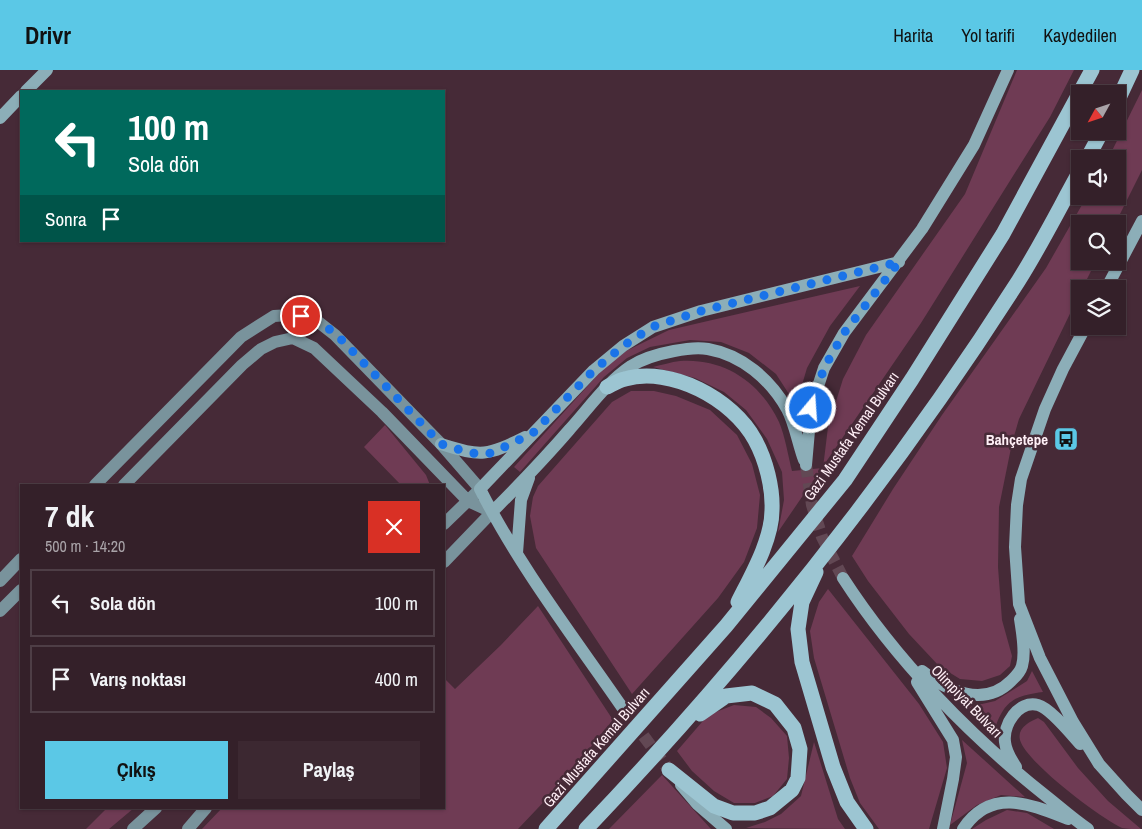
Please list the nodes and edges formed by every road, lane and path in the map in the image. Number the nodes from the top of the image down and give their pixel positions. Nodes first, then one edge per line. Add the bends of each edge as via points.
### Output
1 (47, 70) edge
2 (1008, 70) edge
3 (1092, 70) edge
4 (1132, 70) edge
5 (1125, 85) edge
6 (27, 90) edge
7 (20, 97) edge
8 (0, 118) edge
9 (1071, 187) edge
10 (1142, 221) edge
11 (899, 262) junction
12 (1111, 280) edge
13 (1081, 335) edge
14 (608, 387) junction
15 (191, 389) junction
16 (207, 401) junction
17 (534, 432) junction
18 (441, 444) junction
19 (530, 474) junction
20 (443, 480) edge
21 (96, 484) edge
22 (125, 484) edge
23 (480, 489) junction
24 (468, 501) junction
25 (492, 512) junction
26 (445, 523) edge
27 (825, 551) junction
28 (517, 554) junction
29 (20, 560) edge
30 (445, 561) edge
31 (843, 578) tunnel mouth
32 (0, 581) edge
33 (20, 591) edge
34 (1018, 604) junction
35 (0, 611) edge
36 (726, 626) junction
37 (901, 654) junction
38 (622, 707) tunnel mouth
39 (650, 761) junction
40 (1099, 764) junction
41 (669, 770) joint
42 (1022, 778) junction
43 (155, 809) edge
44 (205, 809) edge
45 (1142, 810) edge
46 (550, 825) edge
47 (1085, 827) edge
48 (133, 829) edge
49 (188, 829) edge
50 (586, 829) edge
51 (726, 829) edge
52 (866, 829) edge
53 (942, 829) edge
54 (963, 829) edge

1 - 6 main road
2 - 11 main road via 974,145
3 - 36 highway, Gazi Mustafa Kemal Bulvarı via 1003,234 912,379 845,480
4 - 5 highway
7 - 8 main road
9 - 27 highway via 1020,278 911,440
10 - 12 main road
11 - 14 main road via 844,333 824,368 811,408 806,465 788,410 758,372 729,356 707,349 661,353 630,367
11 - 17 main road via 701,311 652,327 594,370
13 - 34 main road via 1045,409 1022,478 1016,505
14 - 19 main road
14 - 36 highway via 624,379 646,376 694,387 739,417 755,440 771,488 769,532
15 - 16 street
15 - 18 street via 241,337 264,321 274,316 312,317 336,334
15 - 21 street
16 - 20 street via 261,349 293,338 314,348 382,412
16 - 22 street
17 - 18 main road via 488,454 470,453
17 - 23 main road
18 - 23 street
19 - 25 main road
19 - 28 main road via 521,500
20 - 24 street
23 - 24 street
23 - 25 main road
24 - 25 street
24 - 26 street
25 - 28 main road
25 - 30 street
27 - 39 highway via 727,674
27 - 52 highway via 802,602 798,629 802,662 833,767 847,802
28 - 38 main road
29 - 32 street
31 - 37 main road, Olimpiyat Bulvarı via 862,608
33 - 35 street
34 - 37 main road via 1024,656 1022,666 1007,685 997,691 973,695 959,693 933,679
34 - 40 main road via 1050,678
36 - 46 highway, Gazi Mustafa Kemal Bulvarı
37 - 42 main road, Olimpiyat Bulvarı via 958,720
37 - 53 main road via 952,740 956,757
39 - 41 highway via 672,746 704,710 726,696 752,693 775,704 794,728 800,749 798,778 792,790 770,808 755,813 733,813 714,806
39 - 50 highway
40 - 42 main road via 1050,711 1038,705 1026,706 1012,717 1006,729 1005,742
40 - 45 main road
41 - 51 main road via 697,804
42 - 47 main road, Olimpiyat Bulvarı
43 - 48 street
44 - 49 street
47 - 54 main road via 1038,807 1013,802 989,805 970,819

